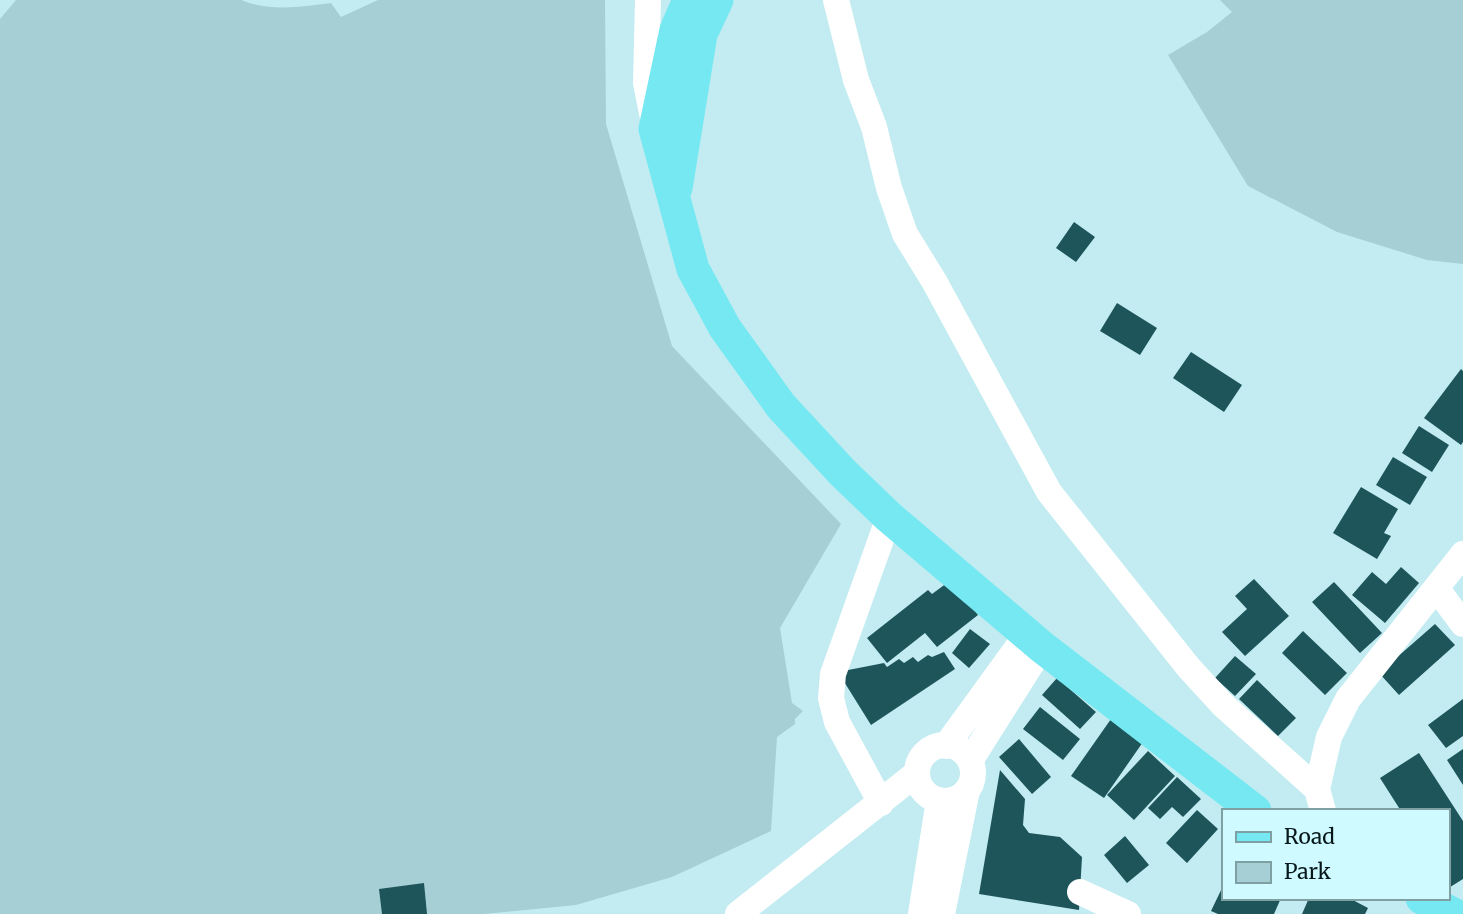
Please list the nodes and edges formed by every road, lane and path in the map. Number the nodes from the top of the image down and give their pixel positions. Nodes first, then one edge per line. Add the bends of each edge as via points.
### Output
1 (648, 0) edge
2 (689, 0) edge
3 (717, 0) edge
4 (836, 0) edge
5 (655, 129) junction
6 (674, 201) junction
7 (889, 517) junction
8 (1463, 554) edge
9 (1437, 589) junction
10 (1463, 624) edge
11 (1035, 640) junction
12 (946, 746) junction
13 (970, 761) junction
14 (916, 773) junction
15 (967, 790) junction
16 (939, 800) junction
17 (1320, 800) edge
18 (881, 803) junction
19 (1252, 809) edge
20 (1080, 892) dead end
21 (1426, 900) edge
22 (738, 914) edge
23 (921, 914) edge
24 (942, 914) edge
25 (1128, 914) edge
26 (1453, 914) edge

1 - 5 street via 646,83
2 - 5 main road via 676,30
3 - 6 main road via 701,34
4 - 17 street via 905,234 1049,492 1189,668
5 - 6 main road
6 - 7 main road via 693,269 725,328 781,406
7 - 11 main road
7 - 18 street via 833,674 831,698 837,722
8 - 9 street
9 - 10 street
9 - 17 street via 1348,699 1329,737
11 - 12 street
11 - 13 street
11 - 19 main road
12 - 13 street via 960,750
12 - 14 street via 926,752
13 - 15 street via 972,776
14 - 16 street via 923,790
14 - 18 street
15 - 16 street via 949,801
15 - 24 street
16 - 23 street
18 - 22 street
20 - 25 street
21 - 26 main road

